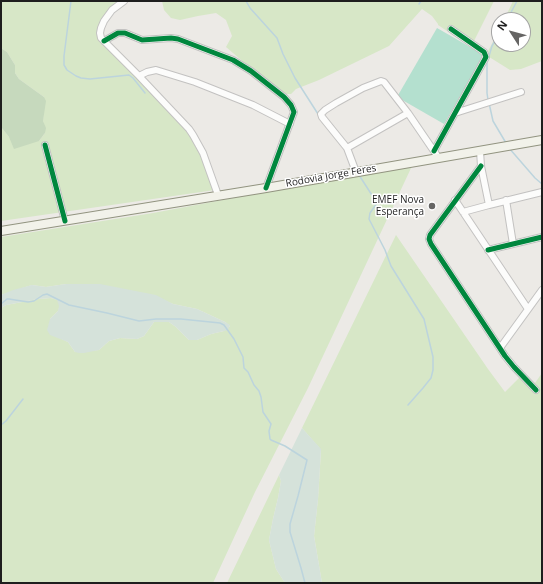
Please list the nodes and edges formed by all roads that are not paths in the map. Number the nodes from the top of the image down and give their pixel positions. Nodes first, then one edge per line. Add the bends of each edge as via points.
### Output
1 (124, 1) edge
2 (450, 30) dead end
3 (104, 41) junction
4 (139, 76) junction
5 (521, 92) dead end
6 (408, 113) junction
7 (455, 113) junction
8 (290, 124) junction
9 (542, 140) edge
10 (45, 145) dead end
11 (346, 148) junction
12 (480, 150) junction
13 (436, 154) junction
14 (481, 166) junction
15 (356, 172) junction
16 (266, 188) junction
17 (542, 192) edge
18 (218, 195) junction
19 (455, 200) junction
20 (506, 200) junction
21 (489, 204) junction
22 (463, 212) junction
23 (66, 221) junction
24 (1, 231) edge
25 (542, 237) edge
26 (513, 244) junction
27 (488, 250) junction
28 (542, 290) edge
29 (528, 309) junction
30 (500, 348) junction
31 (536, 390) dead end

1 - 3 street via 112,10 104,21 100,33
2 - 7 street via 484,52 486,57
3 - 4 street
3 - 8 street via 118,33 142,40 175,38 233,60 284,97 294,110
4 - 8 street via 156,70 195,82 253,105
4 - 18 street via 193,135 203,152
5 - 7 street
6 - 11 street
6 - 11 street via 381,80 336,102 321,114
6 - 13 street
7 - 13 street
8 - 16 street
9 - 12 main road, Rodovia Jorge Feres
10 - 23 street
11 - 15 street
12 - 13 main road, Rodovia Jorge Feres
12 - 14 street
13 - 15 main road, Rodovia Jorge Feres
14 - 19 street
14 - 21 street
15 - 16 main road, Rodovia Jorge Feres
16 - 18 main road, Rodovia Jorge Feres
17 - 20 street
18 - 23 main road, Rodovia Jorge Feres
19 - 22 street
19 - 30 street via 430,235 429,241
20 - 21 street
20 - 26 street
21 - 22 street
22 - 27 street
23 - 24 main road, Rodovia Jorge Feres
25 - 26 street
26 - 27 street
27 - 29 street
28 - 29 street
29 - 30 street
30 - 31 street via 514,368

